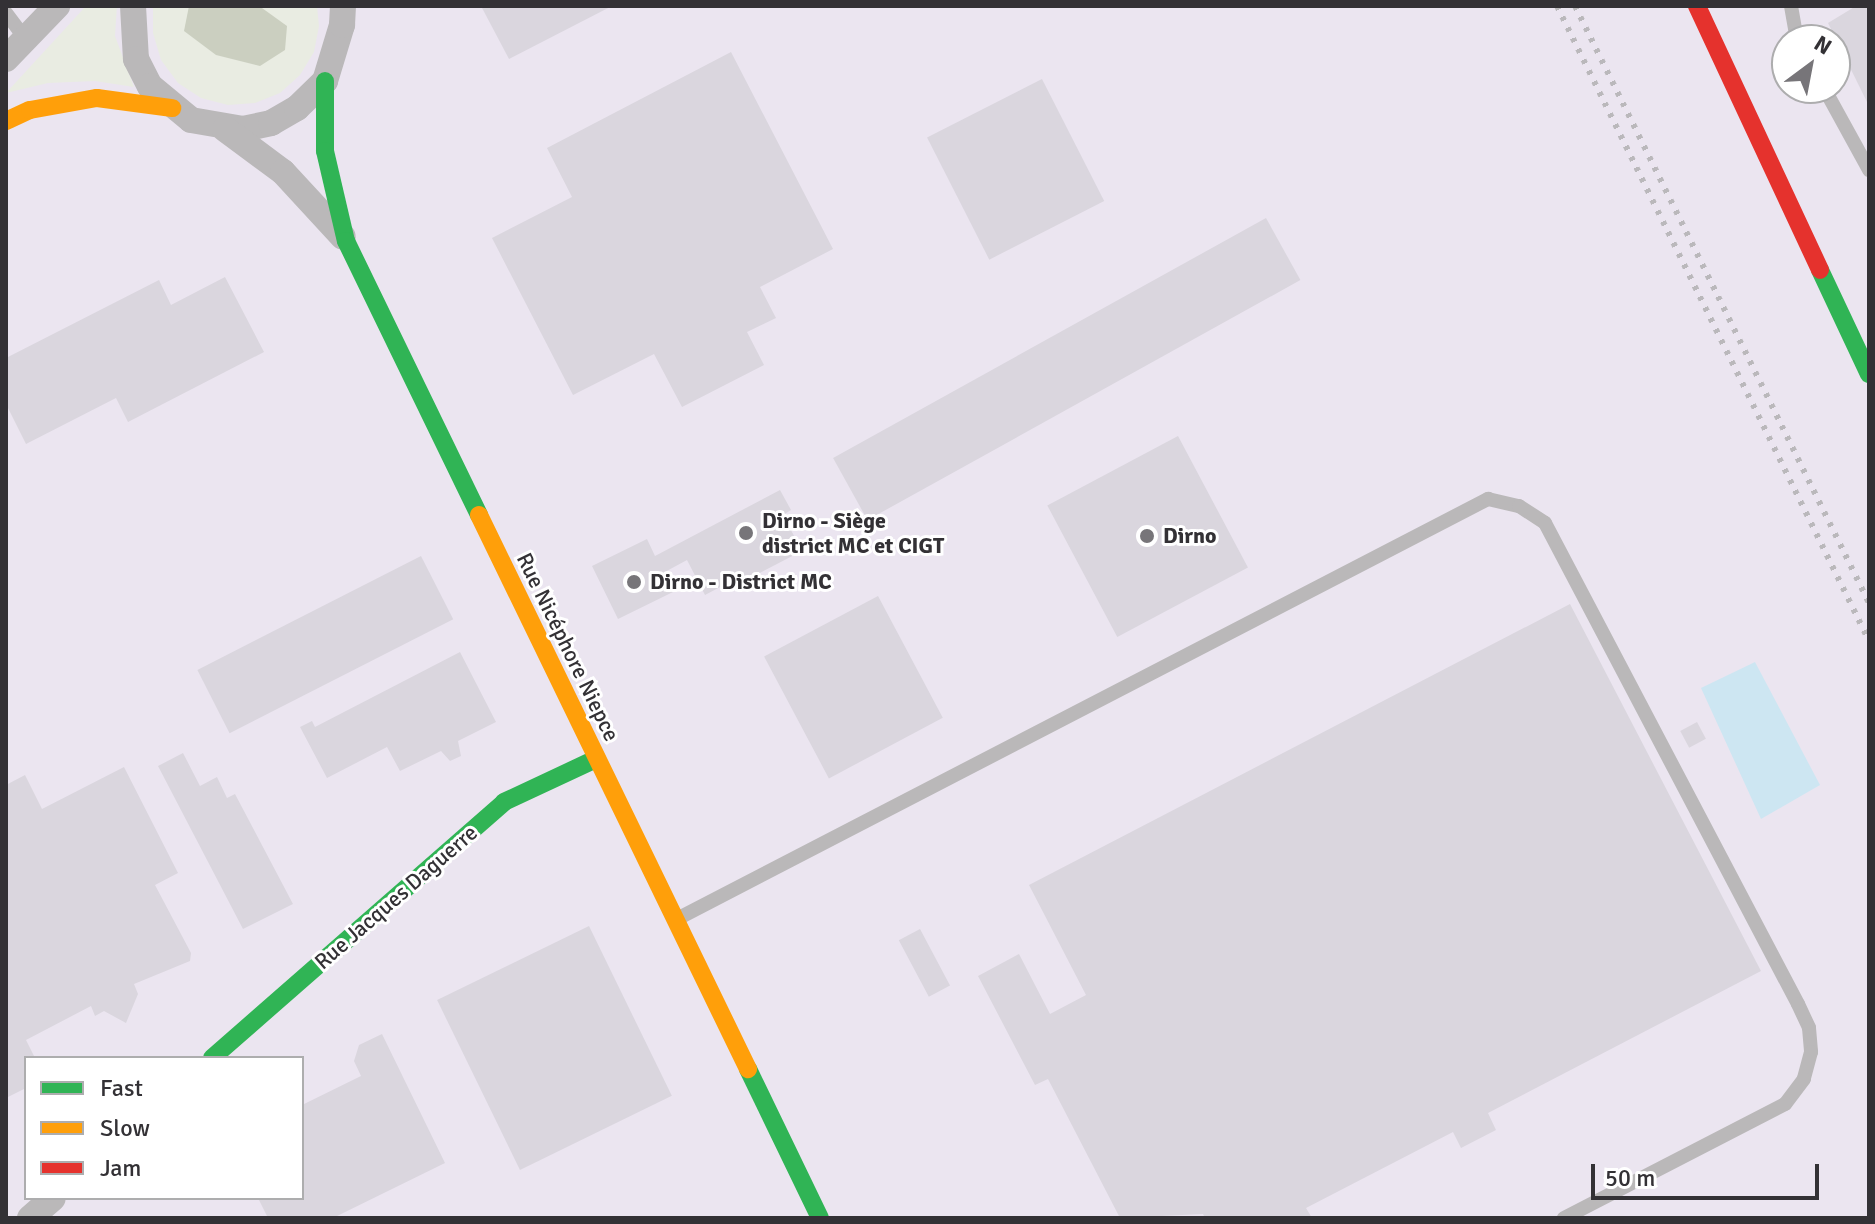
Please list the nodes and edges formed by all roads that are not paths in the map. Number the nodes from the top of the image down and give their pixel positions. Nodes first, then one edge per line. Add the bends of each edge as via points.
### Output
1 (57, 6) edge
2 (133, 6) edge
3 (343, 6) edge
4 (1697, 6) edge
5 (6, 13) edge
6 (25, 38) junction
7 (6, 59) edge
8 (325, 81) junction
9 (1833, 104) edge
10 (172, 108) junction
11 (6, 121) edge
12 (225, 129) junction
13 (1869, 170) edge
14 (346, 241) junction
15 (1869, 374) edge
16 (596, 759) junction
17 (675, 920) junction
18 (214, 1056) edge
19 (51, 1200) edge
20 (30, 1218) edge
21 (820, 1218) edge
22 (1564, 1218) edge

1 - 6 street
2 - 10 street via 136,59 150,86
3 - 8 street
4 - 15 street
5 - 6 lane
6 - 7 street
8 - 12 street via 297,108 271,123
8 - 14 street, Rue Nicéphore Niepce via 325,151
9 - 13 lane
10 - 11 street via 97,98 30,110
10 - 12 street
12 - 14 street via 283,172
14 - 16 street, Rue Nicéphore Niepce
16 - 17 street, Rue Nicéphore Niepce
16 - 18 street, Rue Jacques Daguerre via 504,802
17 - 21 street, Rue Nicéphore Niepce
17 - 22 lane via 1488,499 1519,506 1545,523 1553,537 1798,1004 1809,1028 1811,1052 1804,1079 1785,1104
19 - 20 street

